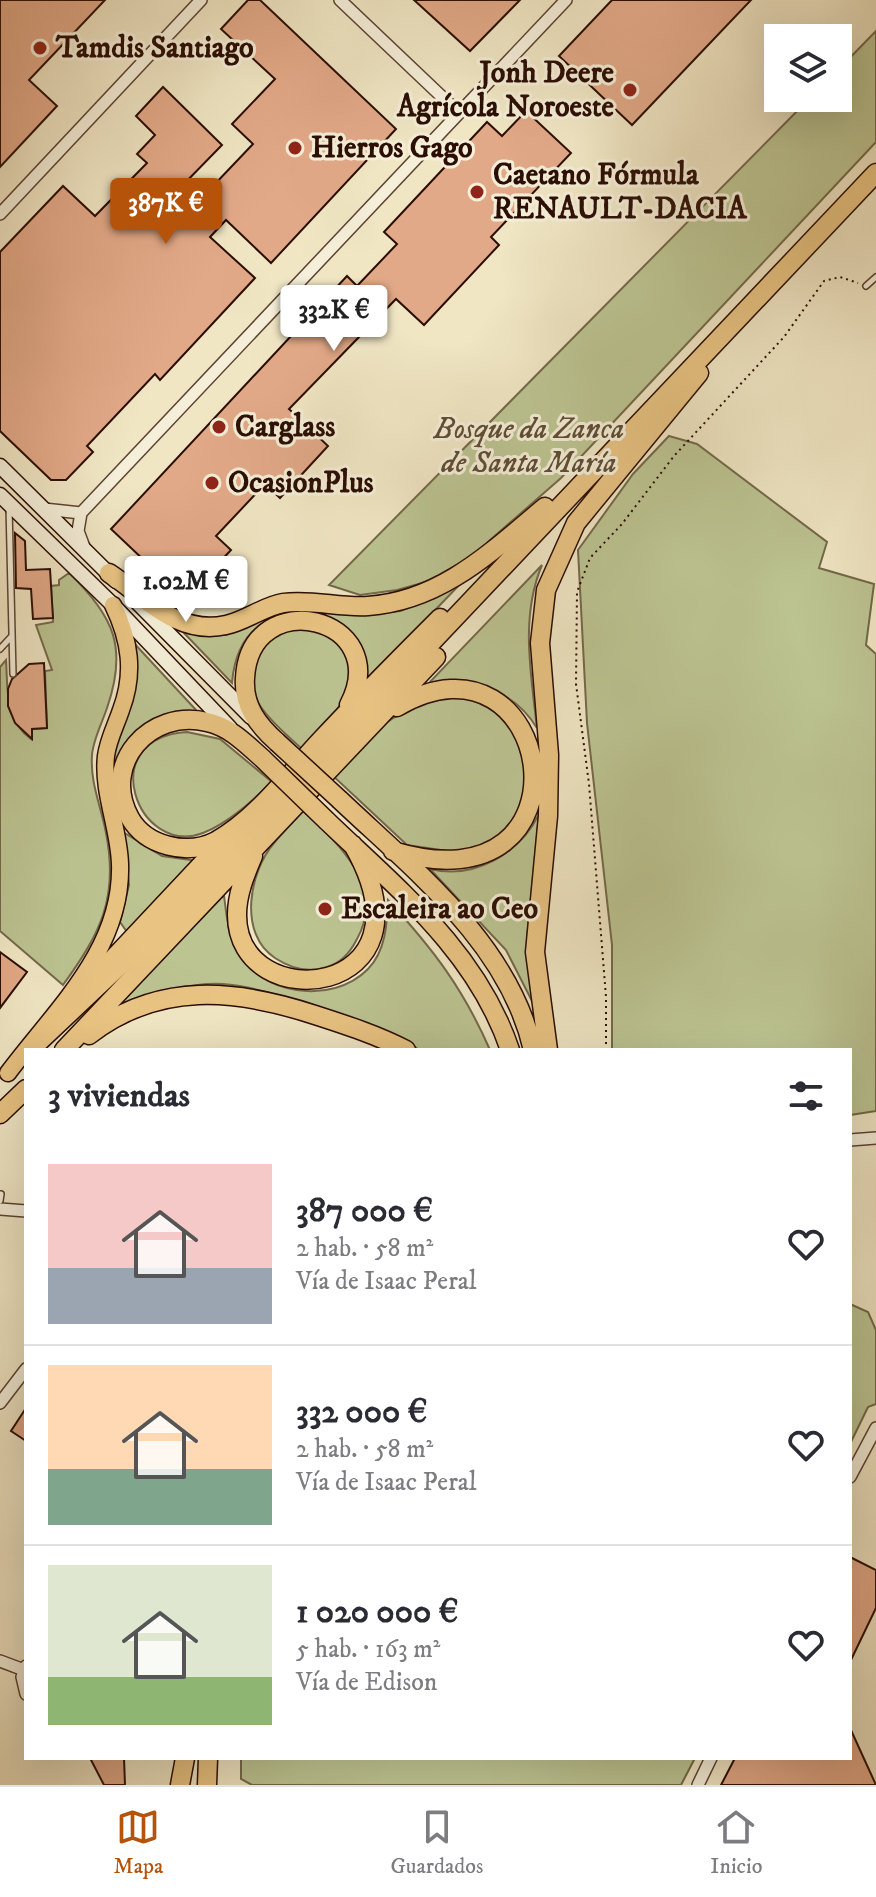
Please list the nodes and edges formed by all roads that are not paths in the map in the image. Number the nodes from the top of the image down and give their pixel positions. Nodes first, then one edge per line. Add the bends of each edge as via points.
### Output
1 (201, 0) edge
2 (340, 0) edge
3 (566, 0) edge
4 (459, 113) junction
5 (876, 173) edge
6 (0, 214) edge
7 (876, 277) edge
8 (866, 286) road end
9 (728, 329) junction
10 (674, 384) junction
11 (611, 456) junction
12 (0, 466) edge
13 (4, 499) edge
14 (545, 507) junction
15 (44, 509) junction
16 (81, 513) junction
17 (86, 552) junction
18 (109, 573) junction
19 (113, 605) junction
20 (12, 636) junction
21 (0, 649) edge
22 (13, 674) dead end
23 (384, 714) junction
24 (344, 715) junction
25 (257, 724) junction
26 (233, 731) junction
27 (234, 829) junction
28 (353, 845) junction
29 (255, 850) junction
30 (393, 851) junction
31 (162, 927) junction
32 (31, 1048) edge
33 (31, 1048) edge
34 (31, 1048) edge
35 (55, 1048) edge
36 (68, 1048) edge
37 (69, 1048) edge
38 (402, 1048) edge
39 (509, 1048) edge
40 (532, 1048) edge
41 (548, 1048) edge
42 (24, 1055) edge
43 (4, 1076) edge
44 (24, 1083) edge
45 (24, 1091) edge
46 (0, 1112) edge
47 (876, 1138) edge
48 (852, 1140) edge
49 (1, 1194) edge
50 (0, 1201) edge
51 (0, 1209) edge
52 (24, 1211) edge
53 (24, 1372) edge
54 (0, 1403) edge
55 (876, 1428) edge
56 (852, 1473) edge
57 (0, 1661) edge
58 (24, 1668) edge
59 (186, 1760) edge
60 (187, 1760) edge
61 (208, 1760) edge
62 (710, 1760) edge
63 (180, 1785) edge
64 (187, 1785) edge
65 (207, 1785) edge
66 (698, 1785) edge

1 - 6 street
2 - 4 street
3 - 4 street
4 - 16 street
5 - 9 highway
7 - 8 lane
9 - 10 highway
9 - 41 highway via 681,396 576,523 546,590 540,643 548,816 535,952
10 - 11 highway
10 - 14 highway
11 - 23 highway via 570,512
11 - 31 highway
12 - 15 main road
13 - 19 main road
13 - 20 lane
14 - 18 highway via 453,580 395,603 280,603 224,626 188,625 170,618
14 - 24 highway
15 - 16 street
15 - 17 main road
16 - 17 street via 78,531
17 - 18 main road
18 - 25 main road
19 - 26 main road
19 - 33 main road via 128,641 130,662 106,761 119,844 117,906 102,947
20 - 21 lane
20 - 22 lane
23 - 29 highway
23 - 30 highway via 431,692 473,693 510,713 523,729 536,770 526,814 498,845 459,860 436,861
24 - 25 highway via 356,691 356,658 337,631 299,620 268,630 245,665 244,685
24 - 27 highway
25 - 30 highway, bridge
26 - 27 highway via 193,720 157,726 126,757 120,782 131,819 154,841 187,848 213,843
26 - 28 highway, bridge
27 - 34 main road
28 - 29 highway via 375,891 373,937 351,967 318,981 270,971 240,933 239,895
28 - 39 highway via 455,948 492,1003
29 - 36 highway
30 - 40 highway via 490,954 514,995
31 - 32 main road
31 - 35 main road
37 - 38 highway via 118,1014 193,993 272,1002
42 - 43 main road
44 - 46 main road
45 - 46 highway
47 - 48 street
49 - 50 lane
51 - 52 street
53 - 54 street
55 - 56 street
57 - 58 street
59 - 63 highway
60 - 64 highway
61 - 65 highway
62 - 66 street

